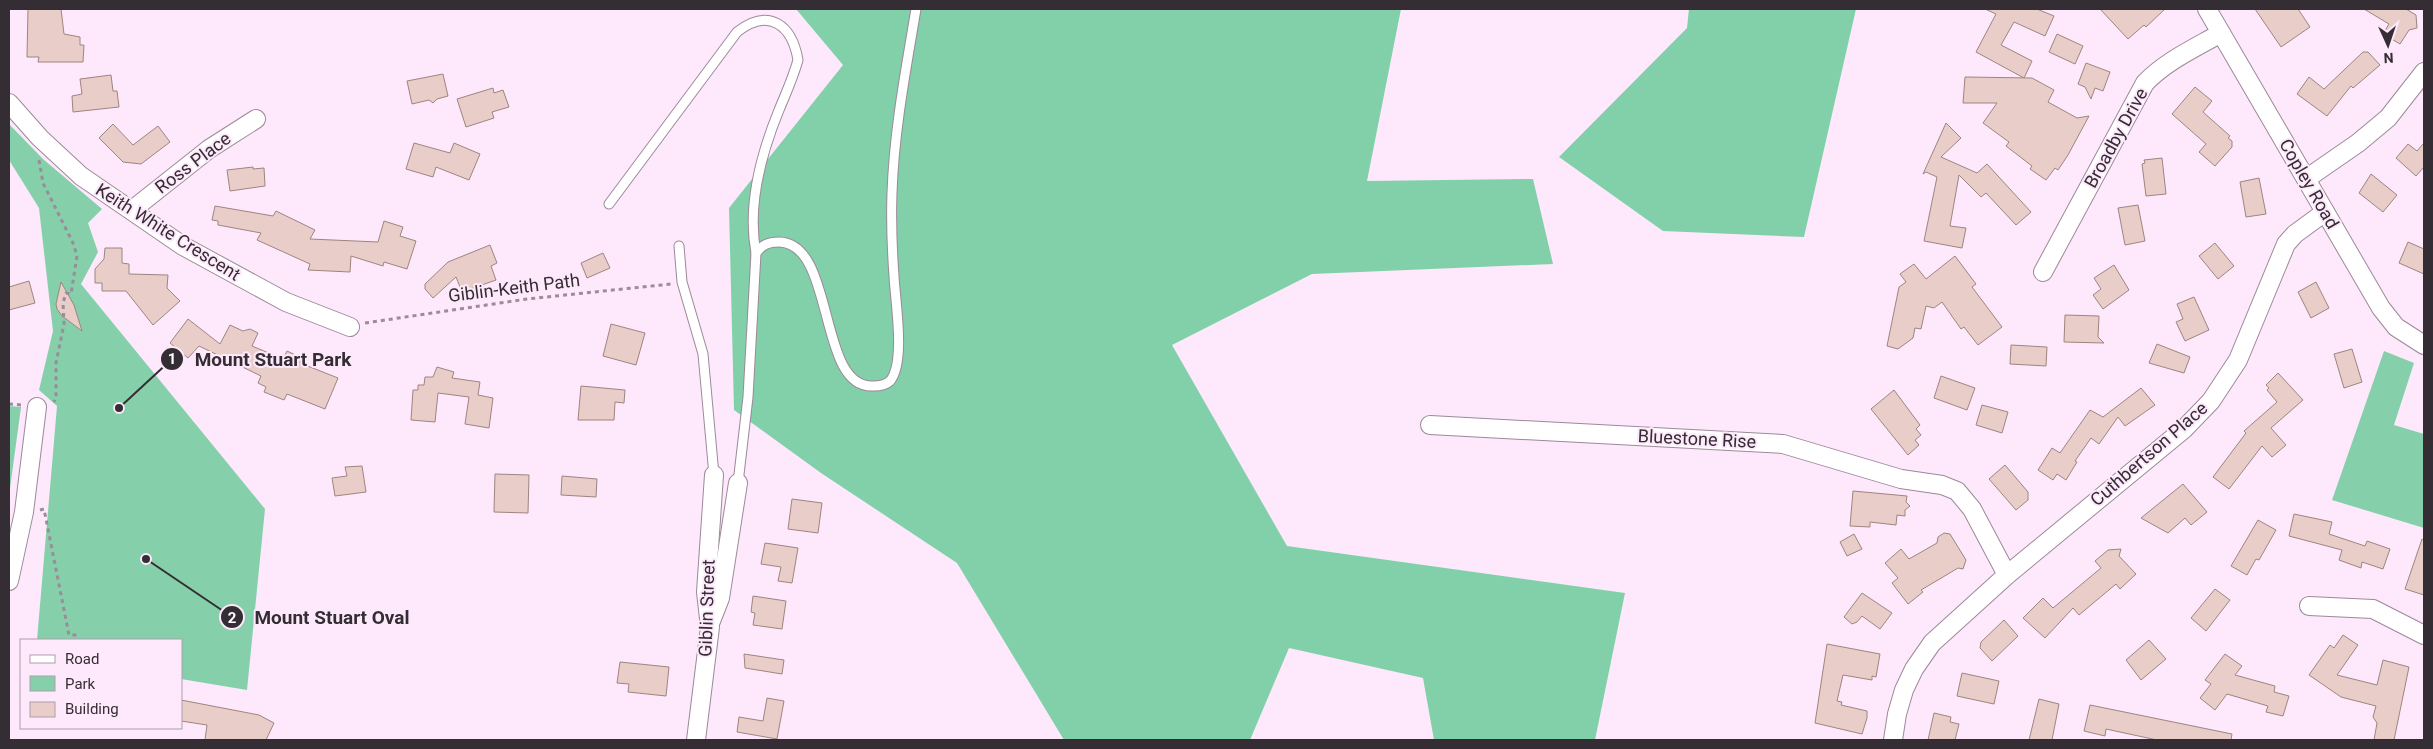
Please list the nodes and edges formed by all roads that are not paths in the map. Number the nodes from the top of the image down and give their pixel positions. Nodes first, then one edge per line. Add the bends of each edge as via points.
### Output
1 (916, 9) edge
2 (2208, 9) edge
3 (2221, 33) junction
4 (2424, 72) edge
5 (9, 104) edge
6 (256, 119) dead end
7 (2306, 179) junction
8 (609, 204) dead end
9 (132, 210) junction
10 (2325, 212) junction
11 (680, 246) dead end
12 (756, 253) junction
13 (2043, 272) dead end
14 (350, 327) road end
15 (2424, 345) edge
16 (29, 406) road end
17 (1430, 425) dead end
18 (714, 475) joint
19 (738, 483) joint
20 (2007, 575) junction
21 (9, 581) edge
22 (2309, 606) dead end
23 (710, 627) junction
24 (2424, 635) edge
25 (696, 740) edge
26 (1893, 740) edge

1 - 12 lane via 892,192 898,351 890,382 870,386 858,383 850,375 842,362 810,268 800,250 779,242 768,243
2 - 3 street, Copley Road
3 - 7 street, Copley Road
3 - 13 street, Broadby Drive via 2170,62 2145,83
4 - 7 street via 2382,124
5 - 9 street, Keith White Crescent via 81,176
6 - 9 street, Ross Place via 209,149
7 - 10 street, Copley Road
8 - 12 lane via 737,32 748,23 762,19 777,23 787,30 795,44 798,60 762,161 754,197
9 - 14 street, Keith White Crescent via 183,246 236,276 286,302
10 - 15 street, Copley Road via 2381,308 2396,327
10 - 20 street, Cuthbertson Place via 2286,244 2238,360 2211,401 2184,429
11 - 18 lane via 682,282 703,354
12 - 19 lane via 748,397
16 - 21 street via 24,512
17 - 20 street, Bluestone Rise via 1783,444 1901,479 1942,485 1956,491 1972,509
18 - 23 street, Giblin Street via 706,592
19 - 23 street via 720,598
20 - 26 street, Cuthbertson Place via 1939,636 1914,669 1904,690
22 - 24 street via 2373,609
23 - 25 street, Giblin Street

